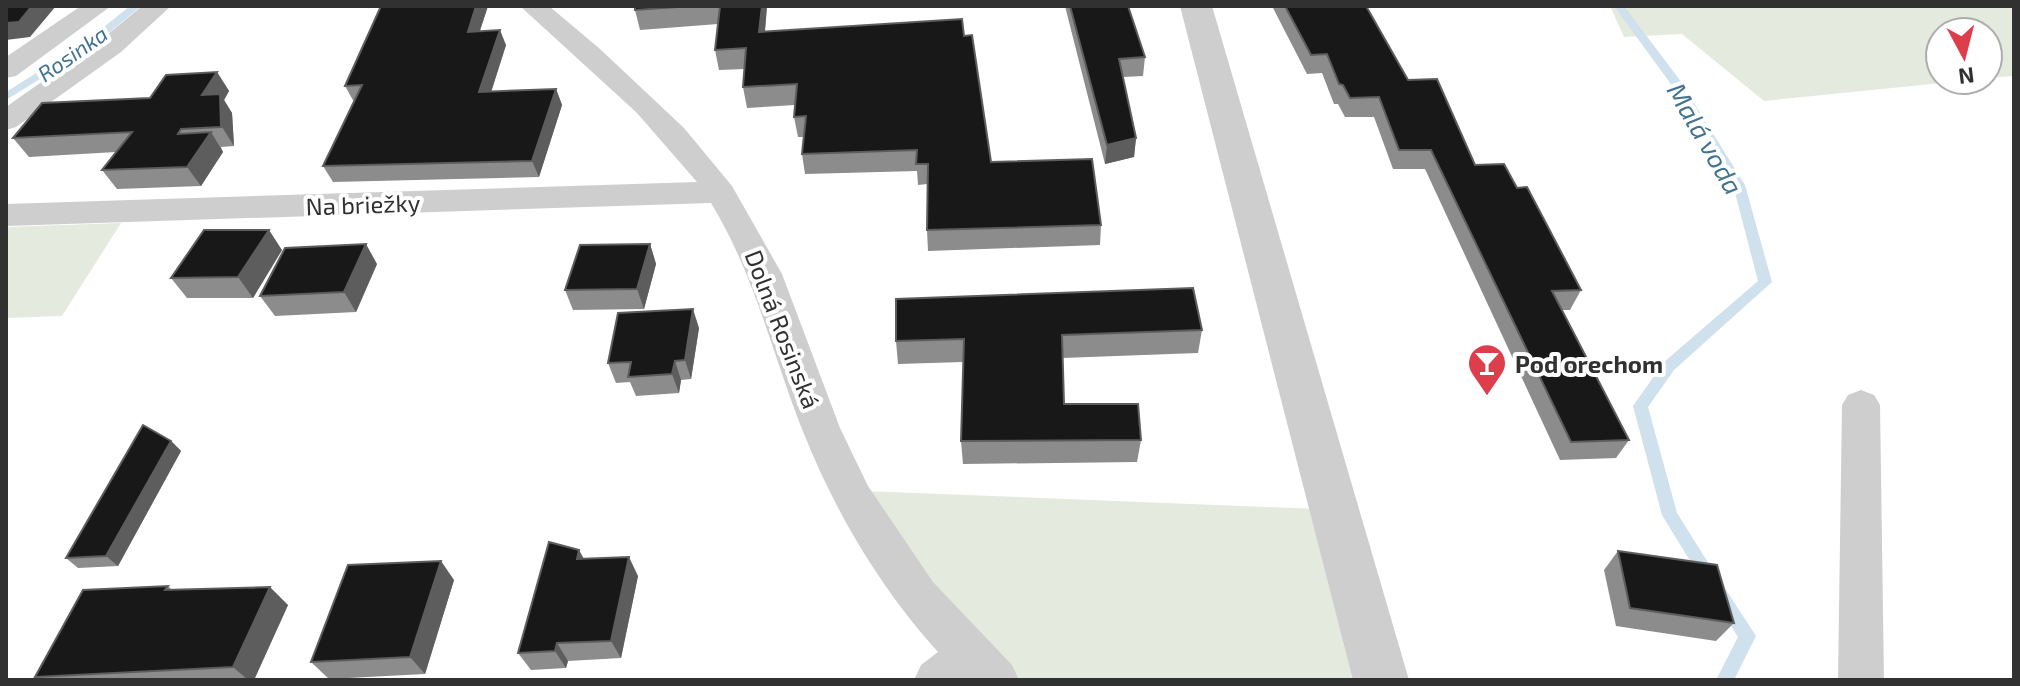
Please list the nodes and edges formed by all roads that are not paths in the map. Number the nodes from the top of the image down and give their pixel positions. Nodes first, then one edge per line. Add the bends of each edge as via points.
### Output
1 (98, 6) edge
2 (158, 6) edge
3 (533, 6) edge
4 (1196, 6) edge
5 (6, 70) edge
6 (6, 121) edge
7 (720, 192) junction
8 (6, 215) edge
9 (1861, 405) dead end
10 (967, 672) edge
11 (1381, 680) edge
12 (1861, 680) edge

1 - 5 street
2 - 6 street
3 - 7 street, Dolná Rosinská via 644,105
4 - 11 street
7 - 8 street, Na briežky
7 - 10 street, Dolná Rosinská via 760,264 849,488
9 - 12 street

